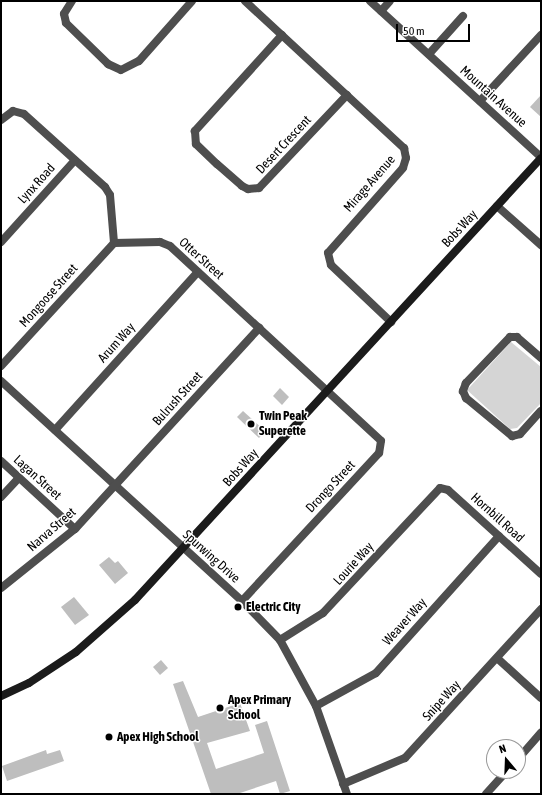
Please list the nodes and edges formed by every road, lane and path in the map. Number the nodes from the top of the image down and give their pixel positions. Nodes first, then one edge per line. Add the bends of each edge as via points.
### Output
1 (72, 1) edge
2 (192, 1) edge
3 (245, 1) edge
4 (370, 1) edge
5 (390, 1) edge
6 (381, 11) junction
7 (463, 16) dead end
8 (282, 35) junction
9 (541, 35) edge
10 (428, 54) junction
11 (347, 95) junction
12 (480, 101) junction
13 (3, 118) edge
14 (541, 157) edge
15 (75, 160) junction
16 (497, 206) junction
17 (1, 242) edge
18 (114, 243) junction
19 (541, 245) edge
20 (198, 272) junction
21 (391, 322) junction
22 (259, 328) junction
23 (541, 358) edge
24 (1, 366) edge
25 (1, 381) edge
26 (328, 391) junction
27 (541, 411) edge
28 (55, 430) junction
29 (1, 461) edge
30 (19, 478) junction
31 (115, 486) junction
32 (435, 491) joint
33 (1, 497) edge
34 (75, 529) junction
35 (499, 536) junction
36 (183, 548) junction
37 (541, 574) edge
38 (1, 588) edge
39 (242, 601) junction
40 (541, 609) edge
41 (280, 640) junction
42 (497, 658) junction
43 (1, 696) edge
44 (541, 698) edge
45 (316, 706) junction
46 (541, 733) edge
47 (526, 750) edge
48 (500, 779) edge
49 (343, 784) junction
50 (347, 794) edge
51 (486, 794) edge

1 - 2 street via 64,14 66,23 108,64 120,70 139,61
3 - 8 street, Mirage Avenue
4 - 6 street, Mountain Avenue
5 - 6 street
6 - 10 street, Mountain Avenue
7 - 10 street
8 - 11 street, Mirage Avenue
8 - 11 street, Desert Crescent via 195,131 196,144 242,186 248,189 259,188
9 - 12 street
10 - 12 street, Mountain Avenue
11 - 21 street, Mirage Avenue via 401,144 406,162 332,245 328,257 334,269
12 - 14 street, Mountain Avenue
13 - 15 street via 13,111 24,114
14 - 16 street, Bobs Way
15 - 17 street, Lynx Road
15 - 18 street via 109,191
16 - 19 street
16 - 21 street, Bobs Way
18 - 20 street, Otter Street via 164,243
18 - 24 street, Mongoose Street
20 - 22 street, Otter Street
20 - 28 street, Arum Way
21 - 26 street, Bobs Way
22 - 26 street, Otter Street
22 - 31 street, Bulrush Street
23 - 27 street via 516,337 510,337 466,383 463,391 466,398 512,436 520,434
25 - 28 street, Spurwing Drive
26 - 36 street, Bobs Way
26 - 39 street, Drongo Street via 377,436 381,449
28 - 31 street, Spurwing Drive
29 - 30 street, Lagan Street
30 - 33 street
30 - 34 street, Lagan Street
31 - 34 street, Narva Street
31 - 36 street, Spurwing Drive
32 - 35 street, Hornbill Road via 444,488 448,490
32 - 41 street, Lourie Way via 323,614
34 - 38 street, Narva Street
35 - 37 street, Hornbill Road
35 - 45 street, Weaver Way via 376,673
36 - 39 street, Spurwing Drive
36 - 43 street, Bobs Way via 135,600 94,639 29,683
39 - 41 street, Spurwing Drive
40 - 42 street, Snipe Way
41 - 45 street, Spurwing Drive
42 - 44 street
42 - 49 street, Snipe Way via 405,758
45 - 49 street, Spurwing Drive
46 - 47 street
48 - 51 street
49 - 50 street, Spurwing Drive

